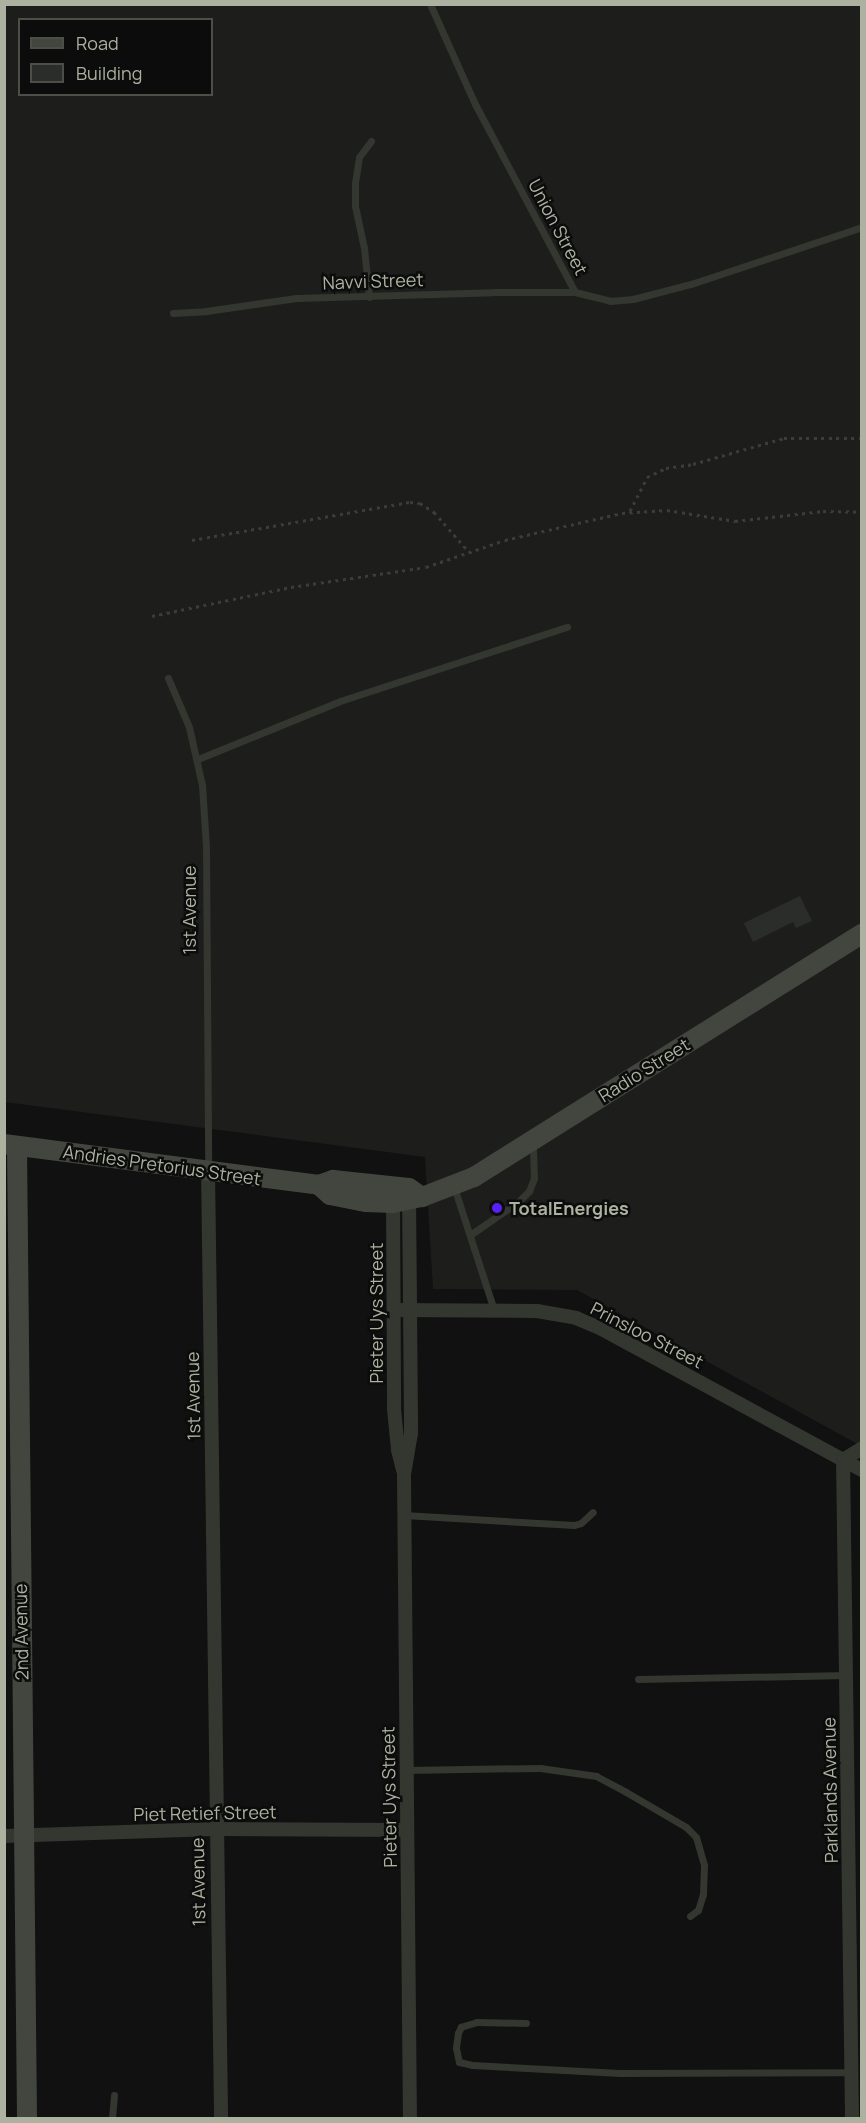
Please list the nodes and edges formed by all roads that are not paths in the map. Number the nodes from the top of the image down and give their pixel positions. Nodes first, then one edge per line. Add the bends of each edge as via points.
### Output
1 (430, 4) edge
2 (372, 141) dead end
3 (861, 227) edge
4 (575, 292) junction
5 (369, 297) junction
6 (173, 313) dead end
7 (567, 627) dead end
8 (168, 678) dead end
9 (198, 759) junction
10 (861, 934) edge
11 (532, 1141) junction
12 (11, 1145) edge
13 (208, 1170) junction
14 (453, 1186) junction
15 (405, 1195) junction
16 (470, 1235) junction
17 (394, 1310) junction
18 (494, 1310) junction
19 (410, 1311) junction
20 (861, 1448) edge
21 (843, 1460) junction
22 (861, 1470) edge
23 (404, 1475) junction
24 (593, 1512) dead end
25 (404, 1515) junction
26 (847, 1675) junction
27 (638, 1679) dead end
28 (406, 1770) junction
29 (215, 1829) junction
30 (407, 1830) junction
31 (14, 1836) edge
32 (690, 1916) dead end
33 (526, 2023) dead end
34 (852, 2072) junction
35 (114, 2095) dead end
36 (27, 2118) edge
37 (112, 2118) edge
38 (221, 2118) edge
39 (410, 2118) edge
40 (852, 2118) edge

1 - 4 lane, Union Street via 475,104
2 - 5 lane via 358,157 355,183
3 - 4 lane, Union Street via 658,294 610,301
4 - 5 lane, Navvi Street
5 - 6 lane, Navvi Street via 296,298
7 - 9 lane via 340,701
8 - 9 lane, 1st Avenue
9 - 13 lane, 1st Avenue via 206,847
10 - 11 main road, Radio Street
11 - 14 main road, Radio Street
11 - 16 lane via 534,1178 529,1191
12 - 13 main road, Andries Pretorius Street
12 - 31 main road, 2nd Avenue
13 - 15 main road, Andries Pretorius Street via 319,1185 333,1180
13 - 29 street, 1st Avenue
14 - 15 main road, Radio Street
14 - 16 lane
15 - 17 street, Pieter Uys Street
15 - 19 street, Pieter Uys Street
16 - 18 lane
17 - 19 street, Prinsloo Street
17 - 23 street, Pieter Uys Street via 394,1409
18 - 19 street, Prinsloo Street
18 - 21 street, Prinsloo Street via 556,1313 600,1328
19 - 23 street, Pieter Uys Street via 411,1433
20 - 21 street
21 - 22 street, Prinsloo Street
21 - 26 street, Parklands Avenue
23 - 25 street, Pieter Uys Street
24 - 25 lane via 574,1525
25 - 28 street, Pieter Uys Street
26 - 27 lane
26 - 34 street, Parklands Avenue
28 - 30 street, Pieter Uys Street
28 - 32 lane via 540,1768 596,1776 686,1827 696,1837 705,1865 703,1894 698,1910
29 - 30 street, Piet Retief Street
29 - 31 street, Piet Retief Street
29 - 38 street, 1st Avenue
30 - 39 street, Pieter Uys Street
31 - 36 main road, 2nd Avenue
33 - 34 lane via 469,2023 458,2033 459,2062 620,2073
34 - 40 street, Parklands Avenue
35 - 37 lane

